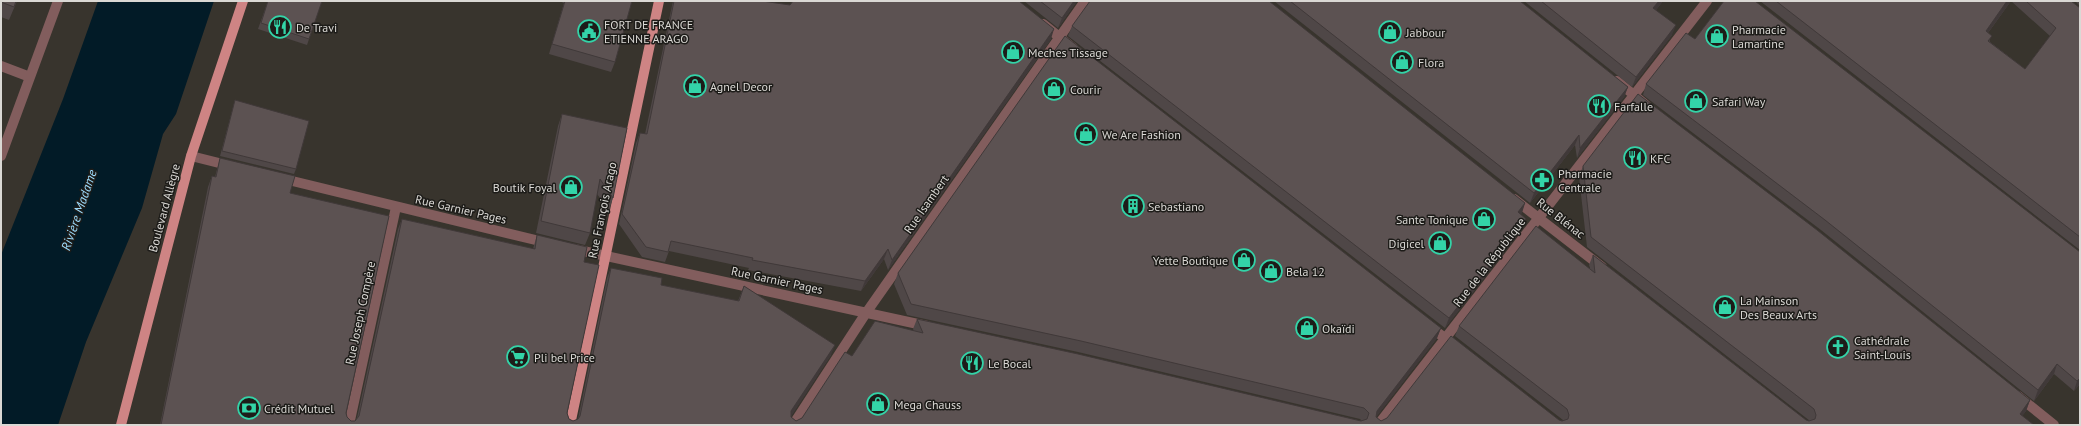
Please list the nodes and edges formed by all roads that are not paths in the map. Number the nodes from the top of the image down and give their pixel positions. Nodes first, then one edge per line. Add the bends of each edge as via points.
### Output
1 (58, 1) edge
2 (243, 1) edge
3 (659, 1) edge
4 (1085, 1) edge
5 (1707, 1) edge
6 (1036, 19) edge
7 (1059, 37) junction
8 (1084, 56) edge
9 (1, 66) edge
10 (1608, 74) edge
11 (30, 77) junction
12 (1634, 95) junction
13 (1652, 110) edge
14 (1, 156) edge
15 (191, 156) junction
16 (244, 170) edge
17 (267, 175) edge
18 (1507, 193) edge
19 (396, 207) junction
20 (1540, 219) junction
21 (605, 256) junction
22 (1610, 273) edge
23 (866, 313) junction
24 (1423, 320) edge
25 (936, 328) edge
26 (1446, 338) junction
27 (1467, 355) edge
28 (2012, 391) edge
29 (121, 425) edge
30 (349, 425) edge
31 (570, 425) edge
32 (793, 425) edge
33 (1378, 425) edge
34 (2054, 425) edge

1 - 11 street
2 - 15 main road, Boulevard Allègre
3 - 21 main road, Rue François Arago
4 - 7 street, Rue Isambert
5 - 12 street, Rue de la République
6 - 7 street
7 - 8 street
7 - 23 street, Rue Isambert
9 - 11 street
10 - 12 street
11 - 14 street
12 - 13 street
12 - 20 street, Rue de la République
15 - 16 street
15 - 29 main road, Boulevard Allègre
17 - 19 street, Rue Garnier Pages
18 - 20 street, Rue Blénac
19 - 21 street, Rue Garnier Pages
19 - 30 street, Rue Joseph Compère
20 - 22 street, Rue Blénac
20 - 26 street, Rue de la République
21 - 23 street, Rue Garnier Pages
21 - 31 main road, Rue François Arago
23 - 25 street, Rue Garnier Pages
23 - 32 street, Rue Isambert
24 - 26 street
26 - 27 street
26 - 33 street, Rue de la République
28 - 34 street

